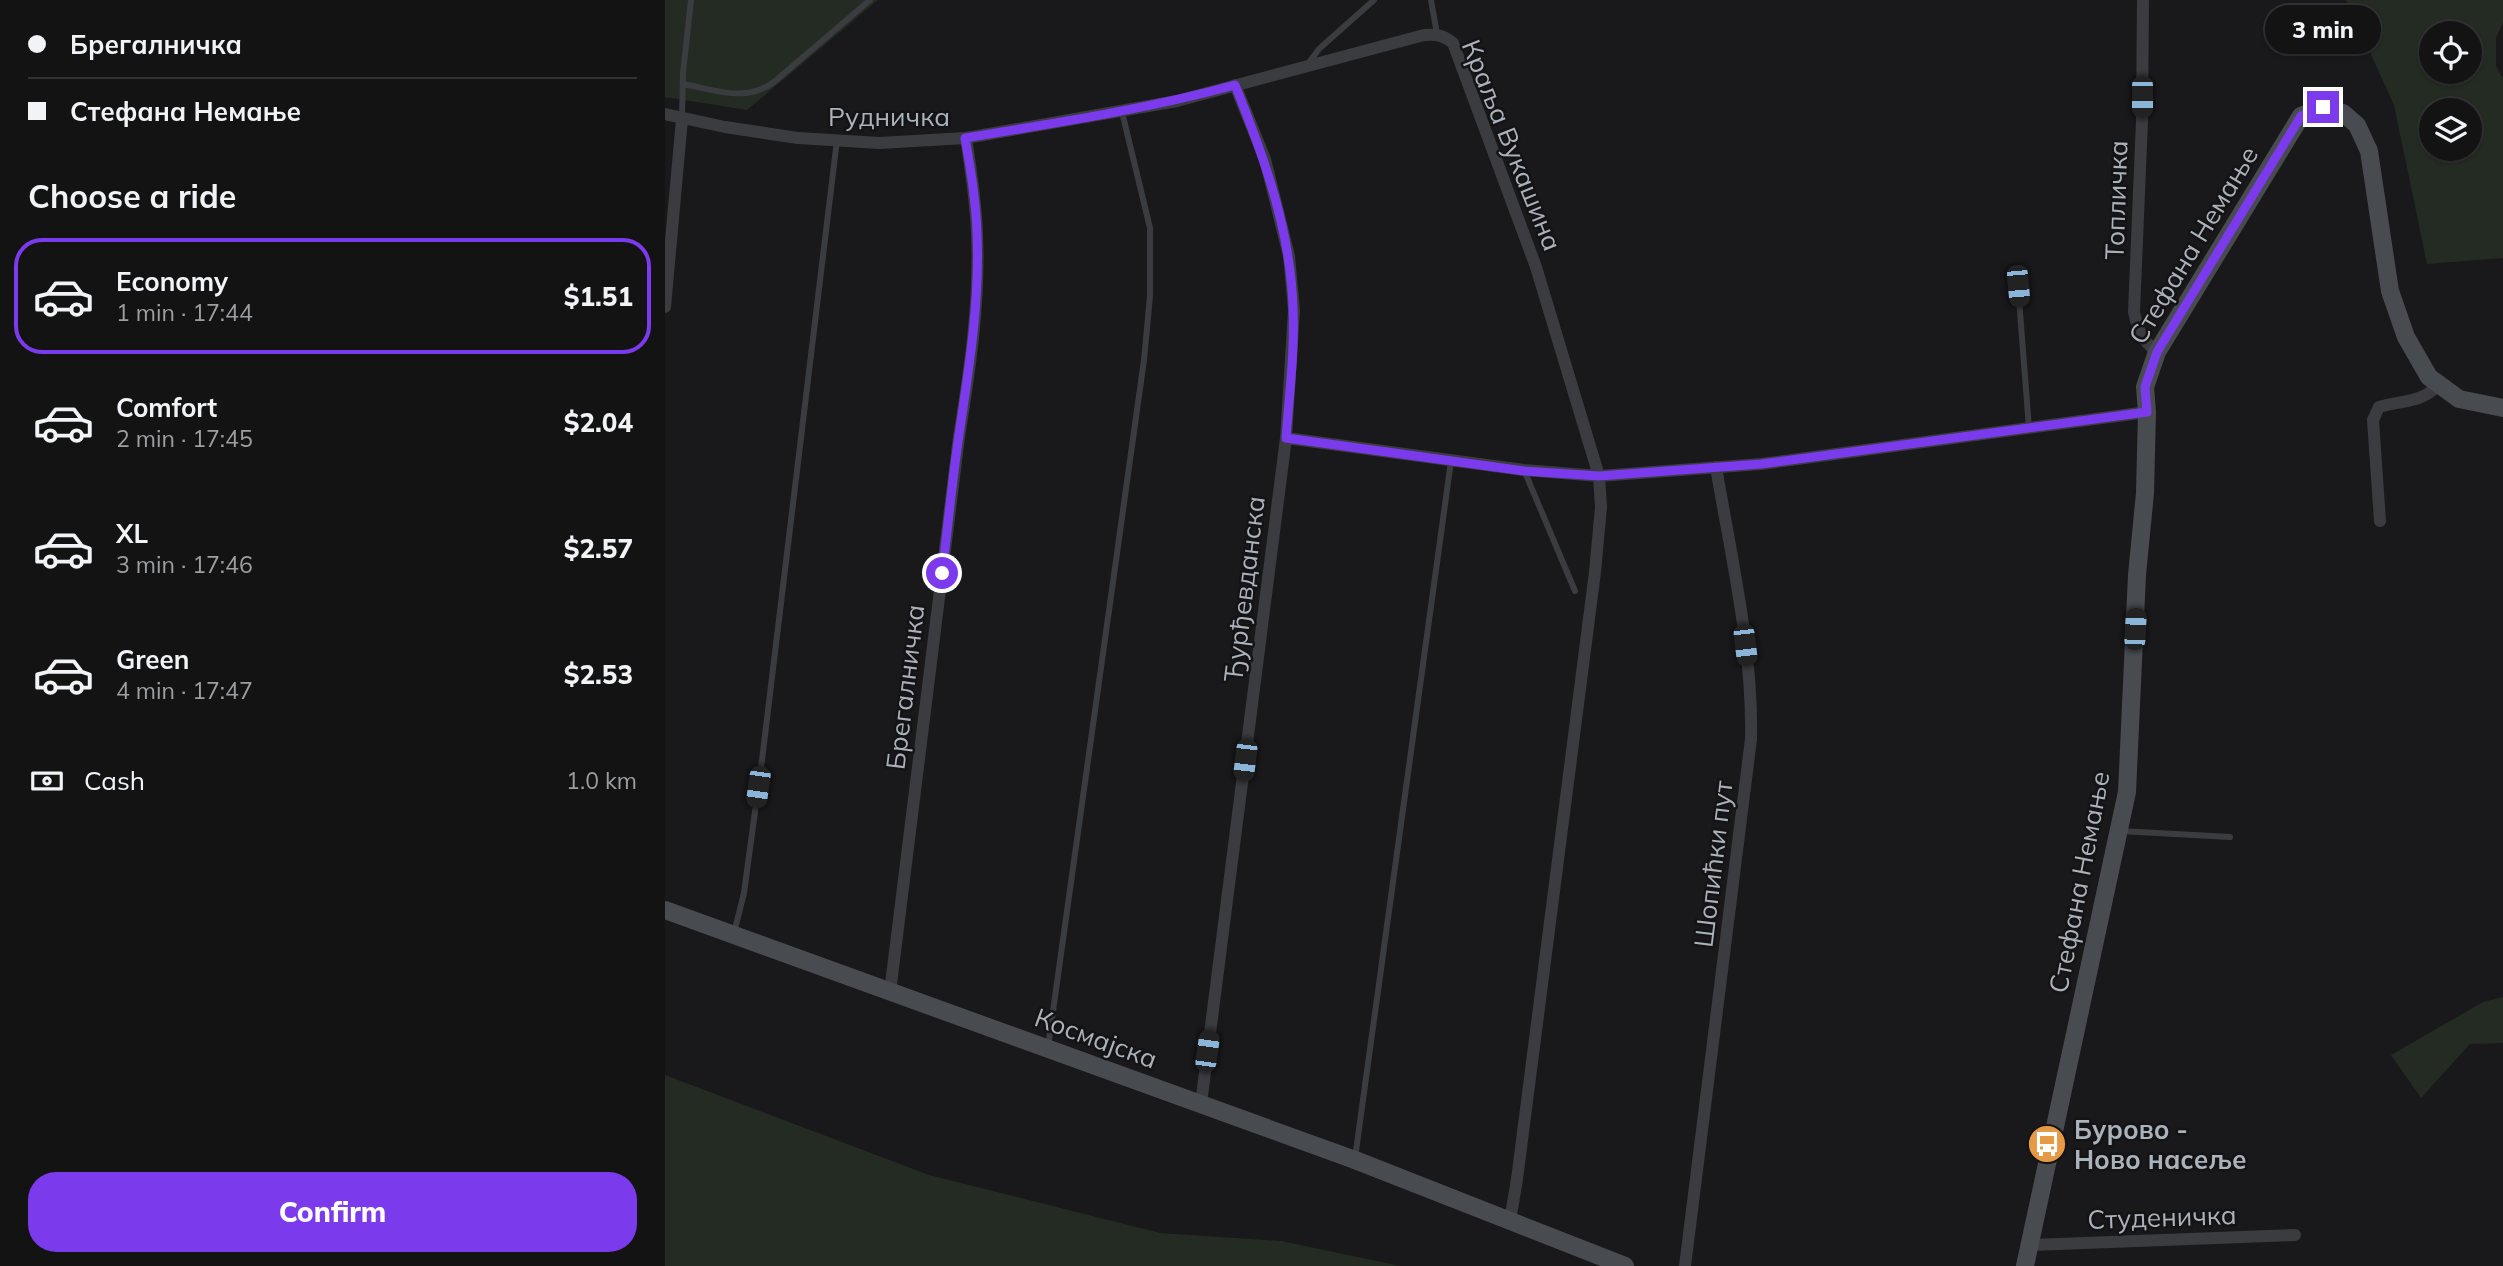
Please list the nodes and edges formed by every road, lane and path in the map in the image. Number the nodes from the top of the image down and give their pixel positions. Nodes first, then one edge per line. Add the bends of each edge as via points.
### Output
1 (691, 0) edge
2 (870, 0) edge
3 (1374, 0) edge
4 (1431, 0) edge
5 (2143, 0) edge
6 (1437, 34) junction
7 (1306, 67) junction
8 (683, 84) junction
9 (1235, 85) junction
10 (1122, 112) junction
11 (665, 114) edge
12 (682, 119) junction
13 (965, 138) junction
14 (837, 141) junction
15 (2018, 286) dead end
16 (666, 298) edge
17 (2157, 352) junction
18 (2439, 384) junction
19 (2503, 408) edge
20 (2147, 412) junction
21 (2029, 429) junction
22 (1286, 438) junction
23 (1451, 461) junction
24 (1716, 467) junction
25 (1524, 471) junction
26 (1599, 476) junction
27 (2380, 521) dead end
28 (1575, 591) dead end
29 (2120, 831) junction
30 (2230, 837) dead end
31 (665, 910) edge
32 (734, 935) junction
33 (890, 992) junction
34 (1048, 1049) junction
35 (1201, 1104) junction
36 (1355, 1160) junction
37 (1510, 1221) junction
38 (2295, 1235) dead end
39 (2030, 1245) junction
40 (1625, 1266) edge
41 (1685, 1266) edge
42 (2025, 1266) edge

1 - 8 lane
2 - 8 lane via 758,91 742,95
3 - 7 lane via 1319,49
4 - 6 lane
5 - 17 street, Топличка via 2134,312 2144,341
6 - 7 street, Краља Вукашина
6 - 26 street, Краља Вукашина via 1453,43 1507,184
7 - 9 street, Краља Вукашина
8 - 12 lane
9 - 10 street, Рудничка
9 - 22 street, Ђурђевданска via 1265,159 1289,256 1294,310
10 - 13 street, Рудничка
10 - 34 lane via 1150,228 1150,296
11 - 12 street, Рудничка
12 - 14 street, Рудничка
12 - 16 street
13 - 14 street, Рудничка
13 - 33 street, Брегалничка via 977,234 972,353
14 - 32 lane via 762,760
15 - 21 lane
17 - 18 street, Стефана Немање via 2301,116 2323,107 2343,113 2357,125 2369,151 2390,291 2406,337 2429,377
17 - 20 street, Стефана Немање via 2145,387
18 - 19 street, Стефана Немање via 2459,399
18 - 27 street via 2422,399 2379,407 2373,420
20 - 21 street
20 - 29 street, Стефана Немање via 2127,792
21 - 24 street
22 - 23 street
22 - 35 street, Ђурђевданска
23 - 25 street
23 - 36 lane
24 - 26 street
24 - 41 street, Шопићки пут via 1745,645 1751,739
25 - 26 street
25 - 28 lane
26 - 37 street, Краља Вукашина via 1595,572
29 - 30 lane
29 - 39 street, Стефана Немање
31 - 32 street, Космајска
32 - 33 street, Космајска
33 - 34 street, Космајска
34 - 35 street, Космајска
35 - 36 street, Космајска
36 - 37 street, Космајска
37 - 40 street, Космајска
38 - 39 street, Студеничка
39 - 42 street, Стефана Немање

